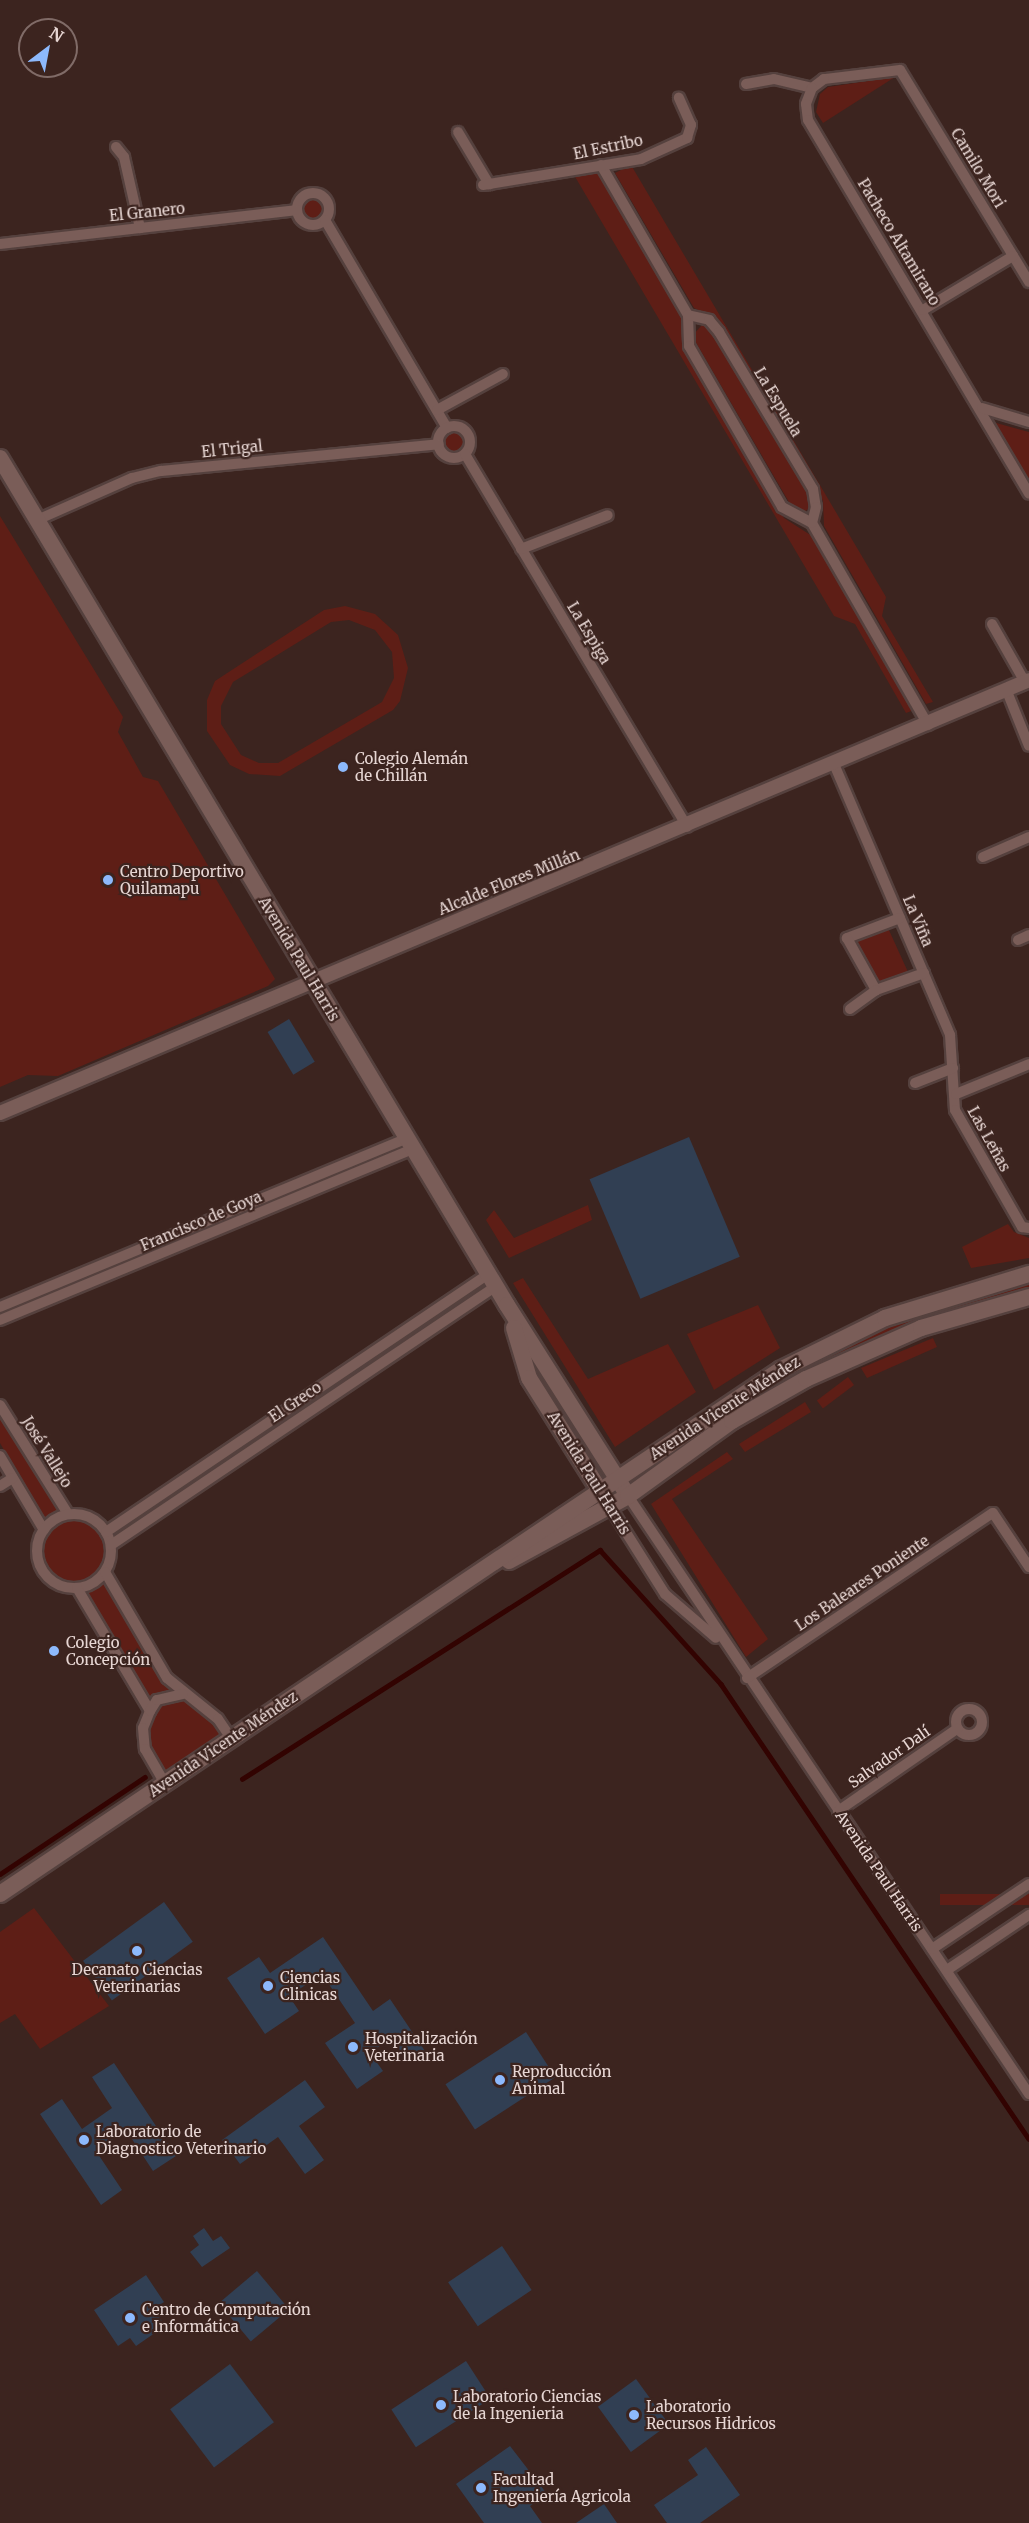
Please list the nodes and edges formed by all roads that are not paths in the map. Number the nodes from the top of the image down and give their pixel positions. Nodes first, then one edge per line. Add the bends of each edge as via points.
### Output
1 (746, 84) dead end
2 (812, 88) junction
3 (679, 98) dead end
4 (458, 132) dead end
5 (116, 147) dead end
6 (601, 165) junction
7 (297, 210) junction
8 (326, 220) junction
9 (140, 228) junction
10 (0, 244) edge
11 (1013, 256) junction
12 (1029, 282) edge
13 (923, 310) junction
14 (688, 315) junction
15 (503, 374) dead end
16 (982, 408) junction
17 (437, 410) junction
18 (1029, 422) edge
19 (447, 428) junction
20 (438, 444) junction
21 (465, 454) junction
22 (0, 458) edge
23 (1029, 494) edge
24 (608, 515) dead end
25 (37, 520) junction
26 (812, 524) junction
27 (521, 549) junction
28 (992, 624) dead end
29 (1027, 681) edge
30 (1006, 689) junction
31 (928, 724) junction
32 (1029, 746) edge
33 (834, 764) junction
34 (687, 827) junction
35 (1029, 837) edge
36 (983, 857) dead end
37 (900, 918) junction
38 (1029, 935) edge
39 (1018, 940) dead end
40 (924, 973) junction
41 (313, 981) junction
42 (876, 990) junction
43 (850, 1009) dead end
44 (1029, 1064) edge
45 (953, 1068) junction
46 (915, 1083) dead end
47 (956, 1094) junction
48 (0, 1113) edge
49 (410, 1144) junction
50 (1026, 1228) edge
51 (1029, 1274) edge
52 (492, 1280) junction
53 (1029, 1297) edge
54 (507, 1305) junction
55 (0, 1307) edge
56 (0, 1320) edge
57 (0, 1405) edge
58 (0, 1456) edge
59 (13, 1478) junction
60 (616, 1479) junction
61 (0, 1486) edge
62 (600, 1490) junction
63 (628, 1497) junction
64 (610, 1507) junction
65 (68, 1514) junction
66 (44, 1530) junction
67 (106, 1532) junction
68 (111, 1545) junction
69 (1029, 1567) edge
70 (105, 1572) junction
71 (77, 1588) junction
72 (446, 1593) junction
73 (728, 1648) junction
74 (747, 1678) junction
75 (182, 1694) junction
76 (150, 1711) junction
77 (957, 1729) dead end
78 (231, 1738) junction
79 (165, 1783) junction
80 (838, 1811) junction
81 (1029, 1884) edge
82 (0, 1894) edge
83 (1029, 1915) edge
84 (932, 1949) junction
85 (947, 1970) junction
86 (1029, 2094) edge

1 - 2 street via 774,79
2 - 11 street, Camilo Mori via 824,79 900,70
2 - 13 street, Pacheco Altamirano via 806,104 808,120
3 - 6 street, El Estribo via 691,125 687,138 641,159
4 - 6 street, El Estribo via 486,184
5 - 9 street via 124,157
6 - 14 street
7 - 8 street via 310,225
7 - 8 street, La Espiga via 304,196 319,194 329,205
7 - 9 street, El Granero
8 - 17 street, La Espiga
9 - 10 street, El Granero
11 - 12 street, Camilo Mori
11 - 13 street
13 - 16 street, Pacheco Altamirano
14 - 26 street via 689,346 782,507
14 - 26 street, La Espuela via 709,321 719,332 813,489 816,507
15 - 17 street
16 - 18 street
16 - 23 street via 986,425
17 - 19 street, La Espiga
19 - 20 street
19 - 21 street, La Espiga via 466,431 470,446
20 - 21 street via 451,458
20 - 25 street, El Trigal via 161,471 132,478
21 - 27 street, La Espiga
22 - 25 main road, Avenida Paul Harris
24 - 27 street
25 - 41 main road, Avenida Paul Harris
26 - 31 street
27 - 34 street, La Espiga
28 - 29 street
29 - 30 street, Alcalde Flores Millán
30 - 31 street, Alcalde Flores Millán
30 - 32 street
31 - 33 street, Alcalde Flores Millán
33 - 34 street, Alcalde Flores Millán
33 - 37 street, La Viña
34 - 41 street, Alcalde Flores Millán
35 - 36 street
37 - 40 street, La Viña
37 - 42 street via 847,938
38 - 39 street
40 - 42 street
40 - 45 street, La Viña via 950,1035
41 - 48 street, Alcalde Flores Millán
41 - 49 main road, Avenida Paul Harris
42 - 43 street
44 - 47 street
45 - 46 street
45 - 47 street, La Viña
47 - 50 street, Las Leñas via 960,1121
49 - 52 main road, Avenida Paul Harris
49 - 55 street, Francisco de Goya
49 - 56 street, Francisco de Goya
51 - 60 main road, Avenida Vicente Méndez via 921,1304 814,1351
52 - 54 main road, Avenida Paul Harris
52 - 67 street, El Greco
52 - 68 street, El Greco
53 - 63 main road, Avenida Vicente Méndez via 921,1329 806,1379 732,1421
54 - 60 main road, Avenida Paul Harris
54 - 62 main road, Avenida Paul Harris via 528,1378
57 - 65 street, José Vallejo
58 - 59 street
59 - 61 street
59 - 66 street
60 - 62 main road, Avenida Vicente Méndez
60 - 63 main road, Avenida Paul Harris
62 - 64 main road, Avenida Paul Harris
62 - 72 main road, Avenida Vicente Méndez
63 - 64 main road, Avenida Vicente Méndez
63 - 73 street, Avenida Paul Harris
64 - 72 main road, Avenida Vicente Méndez
64 - 73 street, Avenida Paul Harris via 665,1594
65 - 66 street
65 - 67 street via 90,1517
66 - 71 street via 37,1550 43,1571 52,1581
67 - 68 street
68 - 70 street
69 - 74 street, Los Baleares Poniente via 993,1513
70 - 71 street via 93,1584
70 - 75 street via 162,1670
71 - 76 street
72 - 78 main road, Avenida Vicente Méndez
73 - 74 street, Avenida Paul Harris
74 - 80 street, Avenida Paul Harris
75 - 76 street via 157,1700
75 - 78 street via 200,1702
76 - 79 street via 143,1728 145,1749
77 - 80 street, Salvador Dalí
78 - 79 main road, Avenida Vicente Méndez
79 - 82 main road, Avenida Vicente Méndez
80 - 84 street, Avenida Paul Harris
81 - 84 street
83 - 85 street
84 - 85 street, Avenida Paul Harris
85 - 86 street, Avenida Paul Harris

